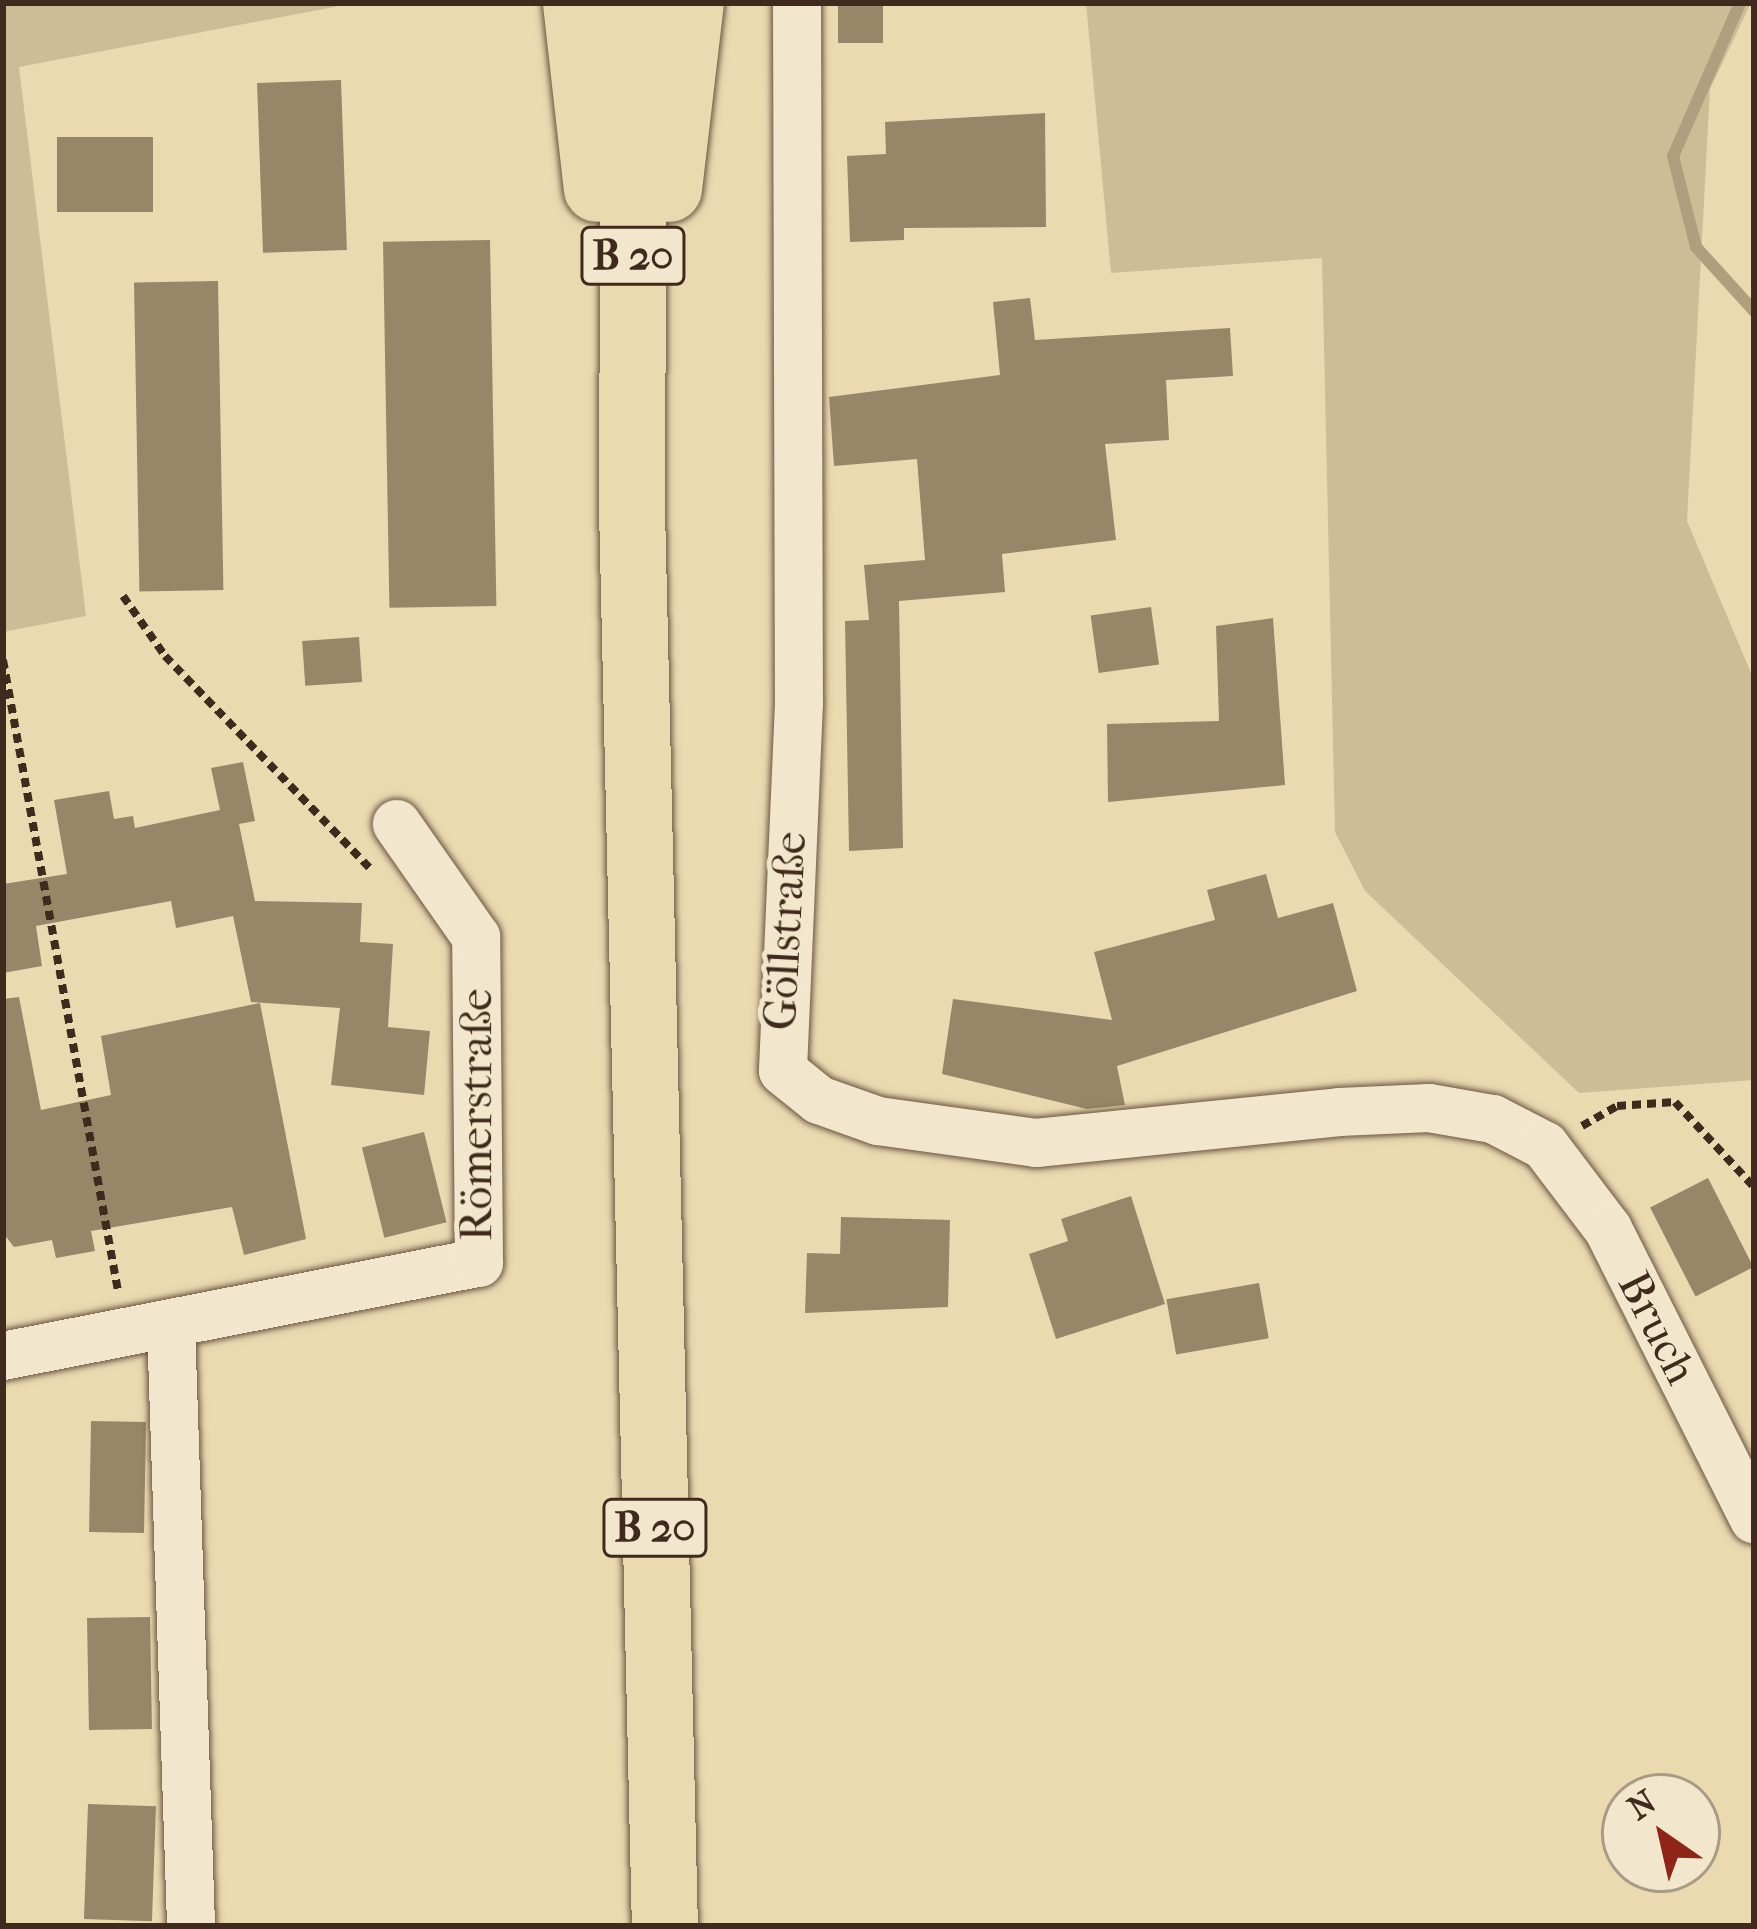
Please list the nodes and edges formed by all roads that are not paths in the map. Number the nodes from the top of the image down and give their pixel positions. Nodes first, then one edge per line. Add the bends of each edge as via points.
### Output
1 (576, 3) edge
2 (634, 3) edge
3 (691, 3) edge
4 (797, 3) edge
5 (632, 508) junction
6 (398, 824) dead end
7 (1545, 1146) joint
8 (149, 1329) junction
9 (3, 1356) edge
10 (1754, 1519) edge
11 (191, 1926) edge
12 (665, 1926) edge

1 - 5 main road
2 - 5 main road, B 20
3 - 5 main road
4 - 7 street, Göllstraße via 799,703 783,1071 820,1100 878,1121 1036,1143 1429,1108 1493,1119
5 - 12 main road, B 20
6 - 8 street, Römerstraße via 476,937 479,1263
7 - 10 street, Bruch via 1608,1229
8 - 9 street, Römerstraße
8 - 11 street

